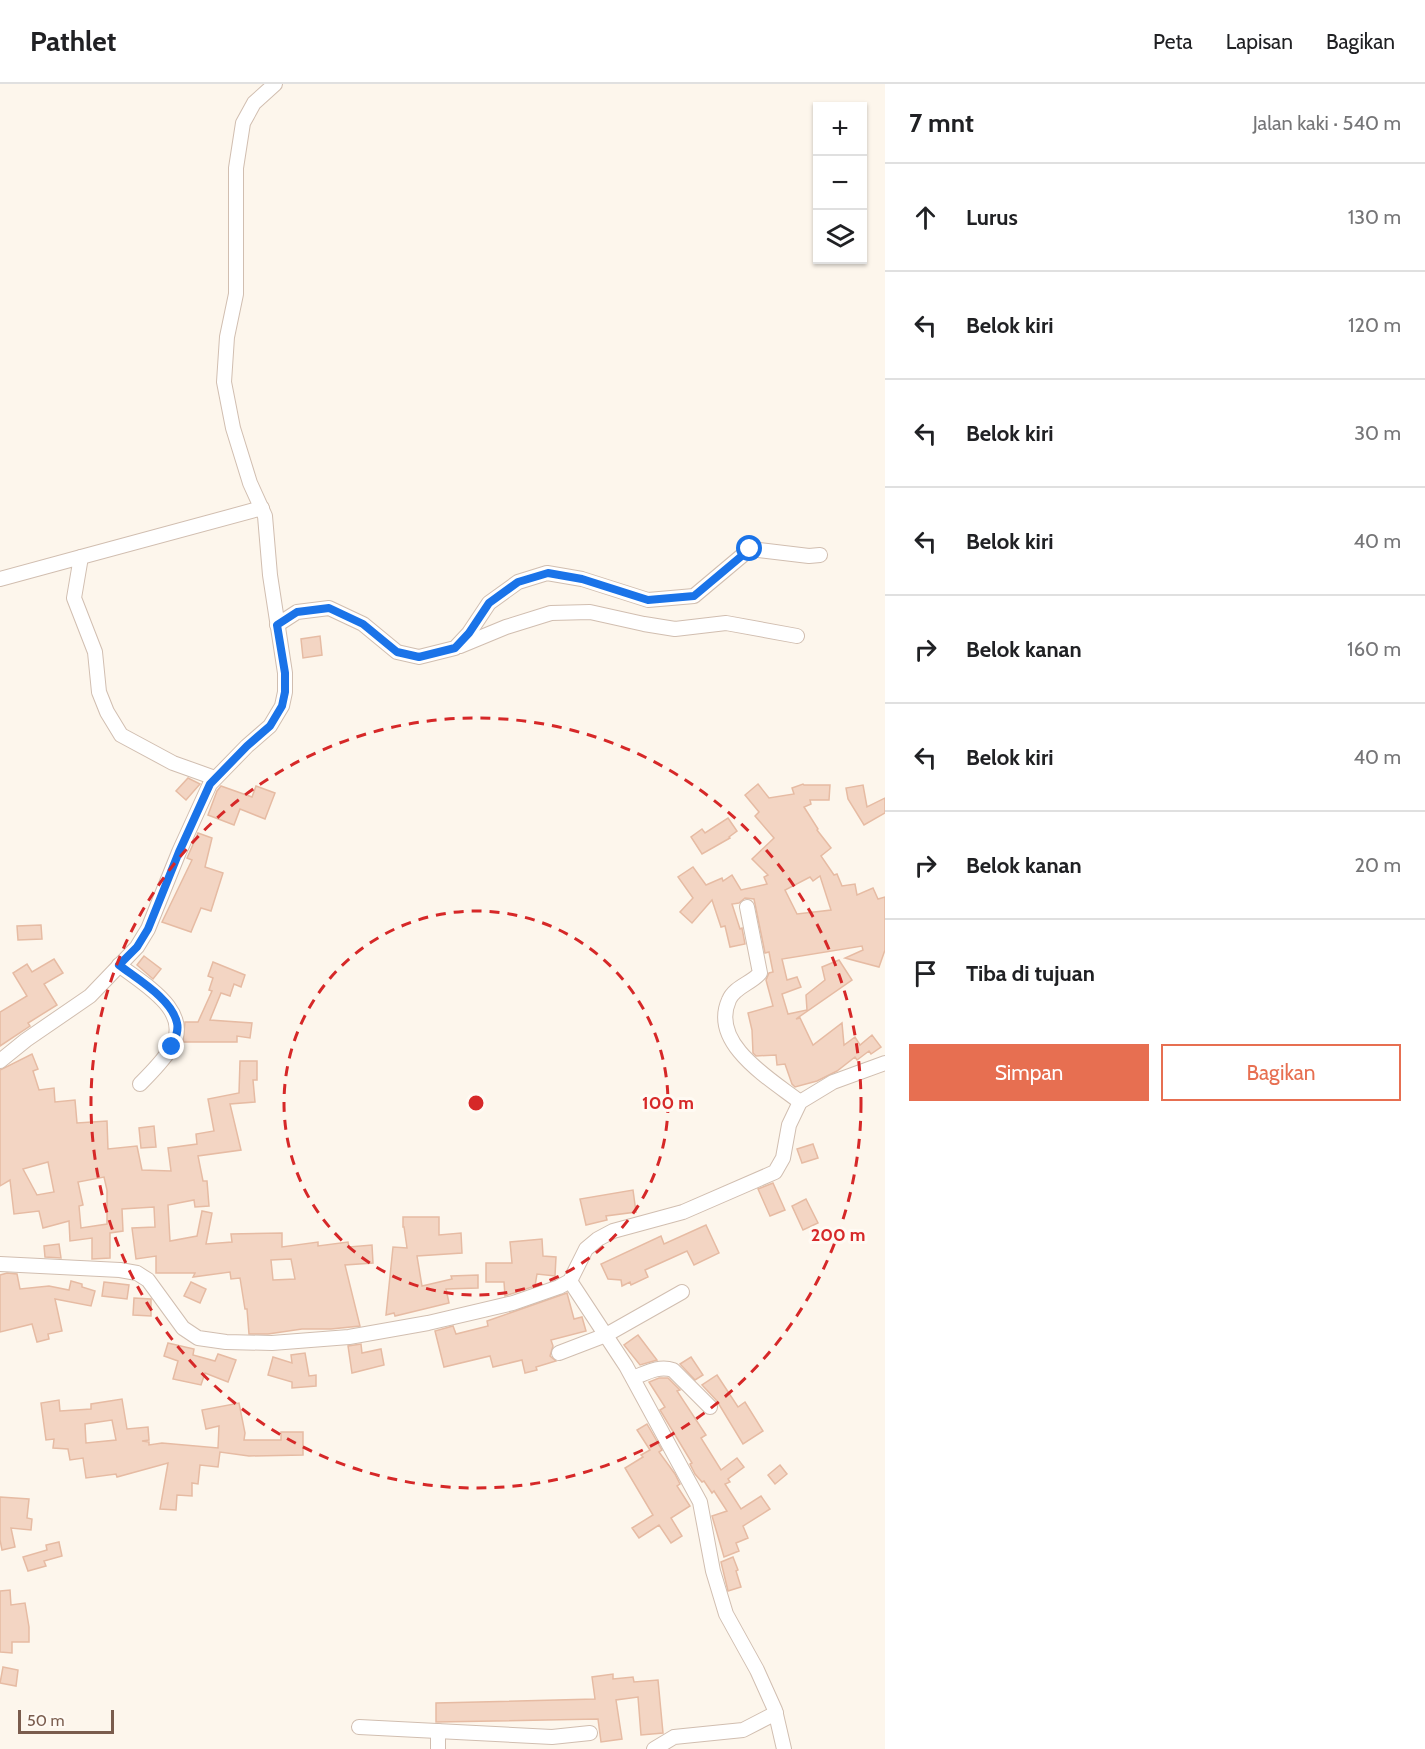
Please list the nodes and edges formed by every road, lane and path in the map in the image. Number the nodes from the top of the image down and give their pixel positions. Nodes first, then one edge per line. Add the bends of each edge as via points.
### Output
1 (274, 84) edge
2 (262, 508) junction
3 (820, 555) dead end
4 (81, 557) junction
5 (0, 579) edge
6 (277, 625) junction
7 (797, 636) dead end
8 (455, 648) junction
9 (215, 778) junction
10 (747, 907) dead end
11 (119, 965) junction
12 (0, 1061) edge
13 (885, 1063) edge
14 (140, 1084) dead end
15 (800, 1102) junction
16 (0, 1264) edge
17 (570, 1281) junction
18 (682, 1292) dead end
19 (606, 1335) junction
20 (559, 1353) dead end
21 (633, 1378) junction
22 (710, 1407) dead end
23 (776, 1713) junction
24 (359, 1726) dead end
25 (438, 1731) junction
26 (590, 1733) dead end
27 (552, 1743) edge
28 (438, 1749) edge
29 (654, 1749) edge
30 (784, 1749) edge

1 - 2 street via 254,103 243,123 236,168 236,294 227,337 224,382 233,428
2 - 4 street
2 - 6 street
3 - 8 street via 750,549 694,596 648,600 582,579 548,573 518,582 489,603
4 - 5 street
4 - 9 street via 74,598 94,652 99,692 107,712 121,735 173,763
6 - 8 street via 297,612 329,608 363,624 397,652 419,657
6 - 9 street via 285,673 282,706 270,726
7 - 8 street via 726,623 675,628 590,612 551,613
9 - 11 street via 148,929
10 - 15 street via 760,973 729,999 729,1035 743,1057
11 - 12 street via 90,996
11 - 14 street via 160,996 177,1022 172,1047
13 - 15 street via 833,1082
15 - 17 street via 775,1172 683,1212 598,1239 586,1250
16 - 17 street via 137,1273 148,1280 183,1328 198,1338 226,1342 349,1337 428,1323 513,1302
17 - 19 street
18 - 19 street
19 - 20 street
19 - 21 street
21 - 22 street via 666,1367
21 - 23 street via 700,1502 726,1614
23 - 29 street via 743,1730 674,1737
23 - 30 street
24 - 25 street
25 - 27 street
25 - 28 street
26 - 27 street

